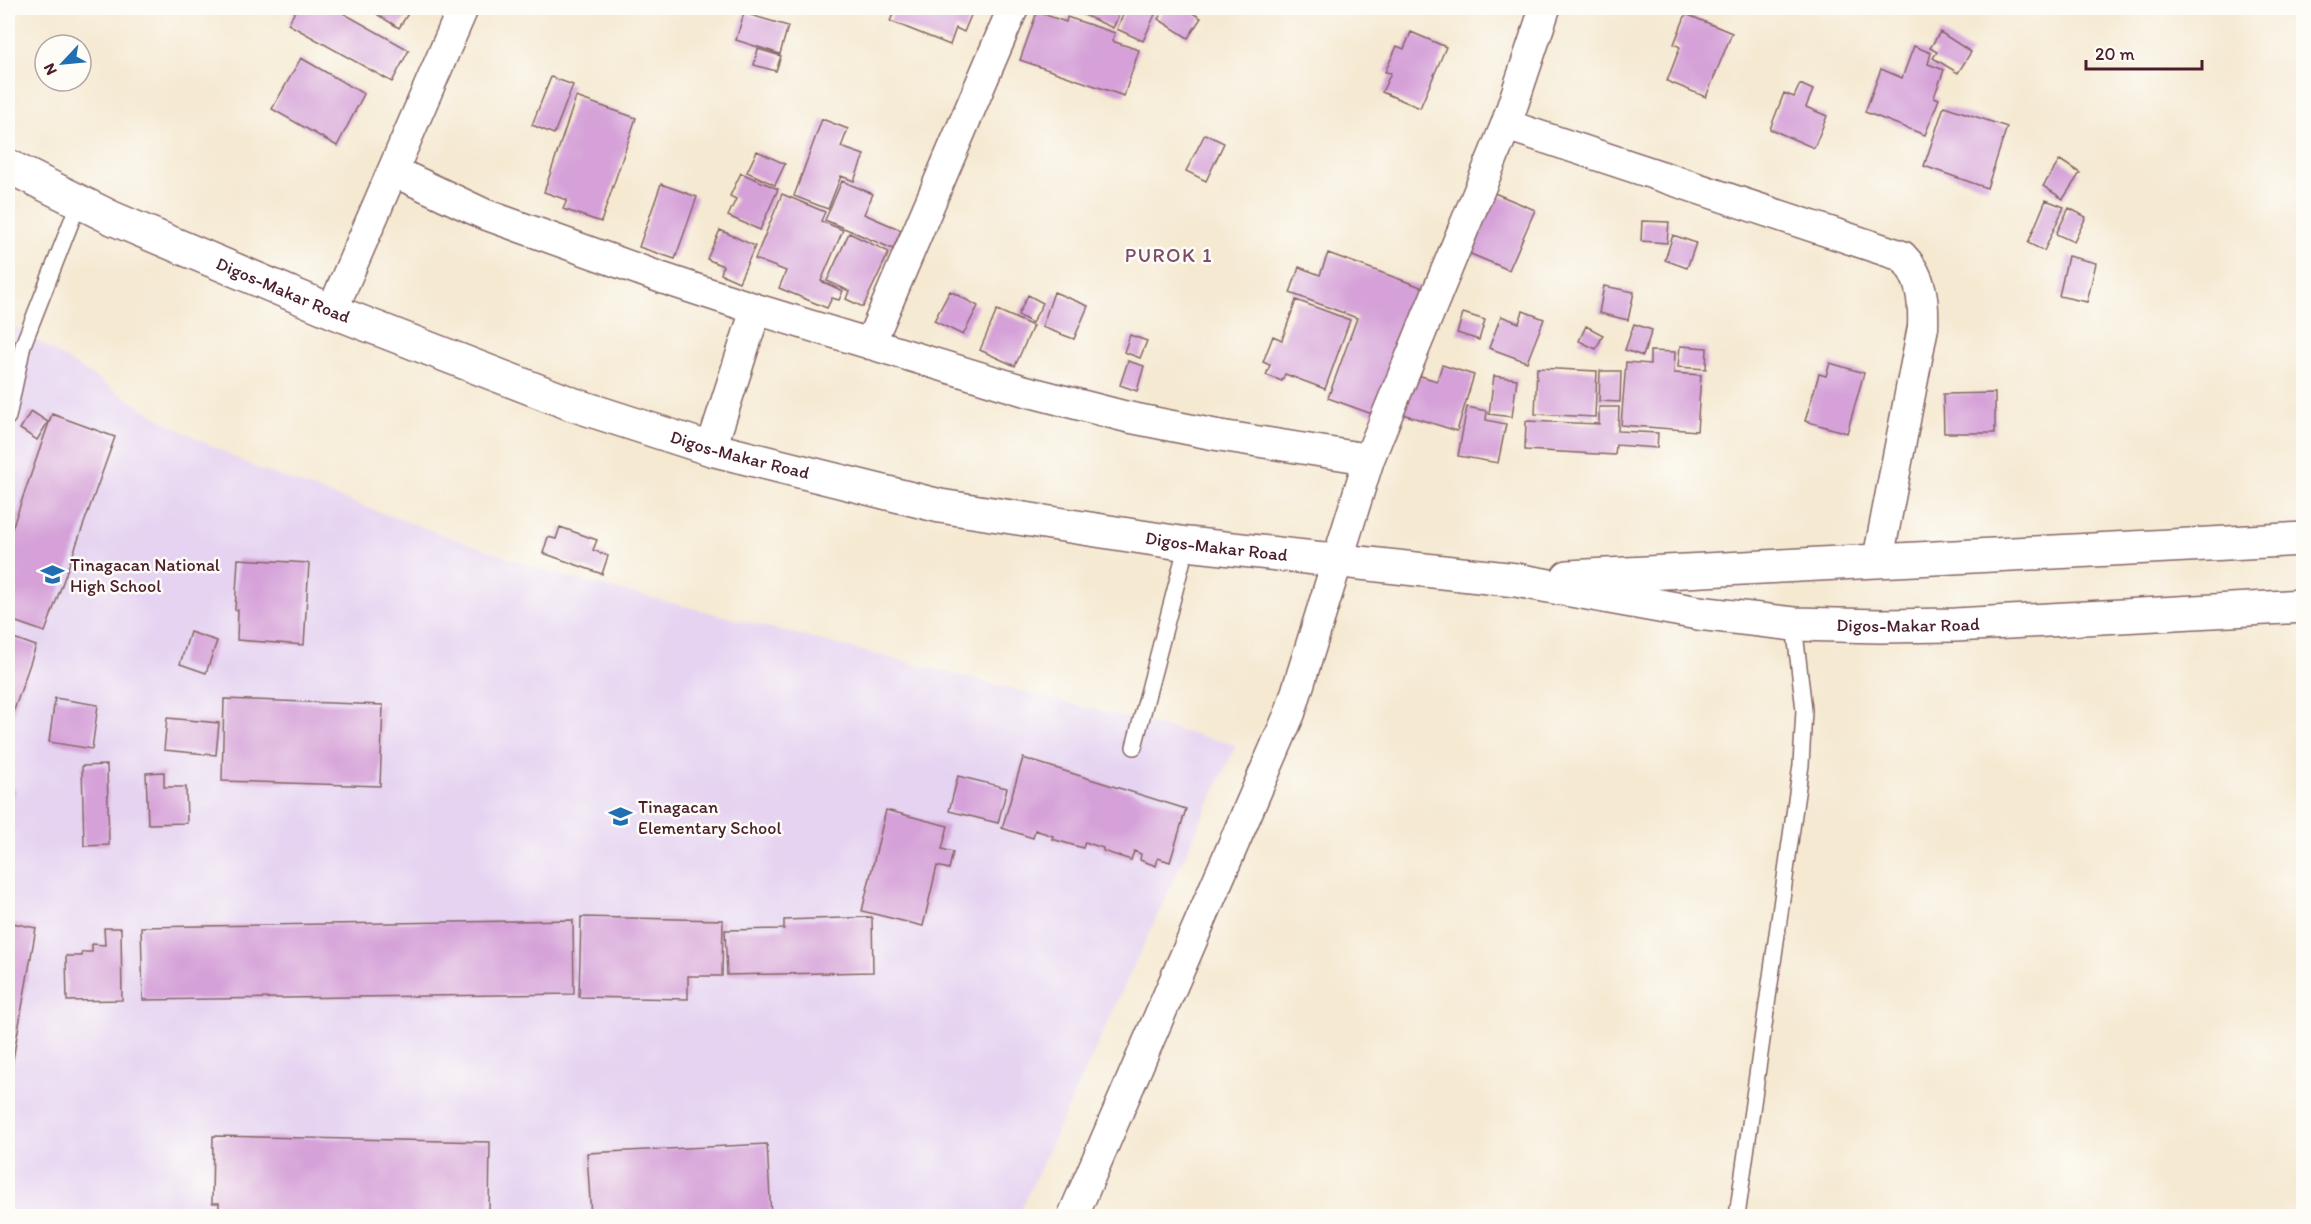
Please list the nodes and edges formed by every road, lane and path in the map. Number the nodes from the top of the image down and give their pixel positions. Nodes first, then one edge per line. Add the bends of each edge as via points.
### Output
1 (463, 8) edge
2 (1013, 8) edge
3 (1545, 8) edge
4 (1506, 124) junction
5 (8, 166) edge
6 (393, 171) junction
7 (79, 202) junction
8 (756, 309) junction
9 (332, 311) junction
10 (870, 344) junction
11 (8, 417) edge
12 (711, 449) junction
13 (1369, 459) junction
14 (2304, 539) edge
15 (1187, 544) junction
16 (1878, 560) junction
17 (1338, 563) junction
18 (1516, 580) junction
19 (2304, 606) edge
20 (1794, 624) junction
21 (1134, 747) dead end
22 (1072, 1216) edge
23 (1737, 1216) edge

1 - 6 street
2 - 10 street
3 - 4 street
4 - 13 street
4 - 16 street via 1902,256 1911,264 1922,290 1923,327
5 - 7 highway, Digos-Makar Road
6 - 8 street via 484,214
6 - 9 street
7 - 9 highway, Digos-Makar Road
7 - 11 lane via 22,345
8 - 10 street
8 - 12 street
9 - 12 highway, Digos-Makar Road via 572,404
10 - 13 street via 1127,417
12 - 15 highway, Digos-Makar Road via 940,506
13 - 17 street
14 - 16 highway, Digos-Makar Road
15 - 17 highway, Digos-Makar Road
15 - 21 lane
16 - 18 highway, Digos-Makar Road
17 - 18 highway, Digos-Makar Road
17 - 22 street via 1290,713
18 - 20 highway, Digos-Makar Road via 1698,613
19 - 20 highway, Digos-Makar Road via 1954,625
20 - 23 lane via 1804,710 1801,765

